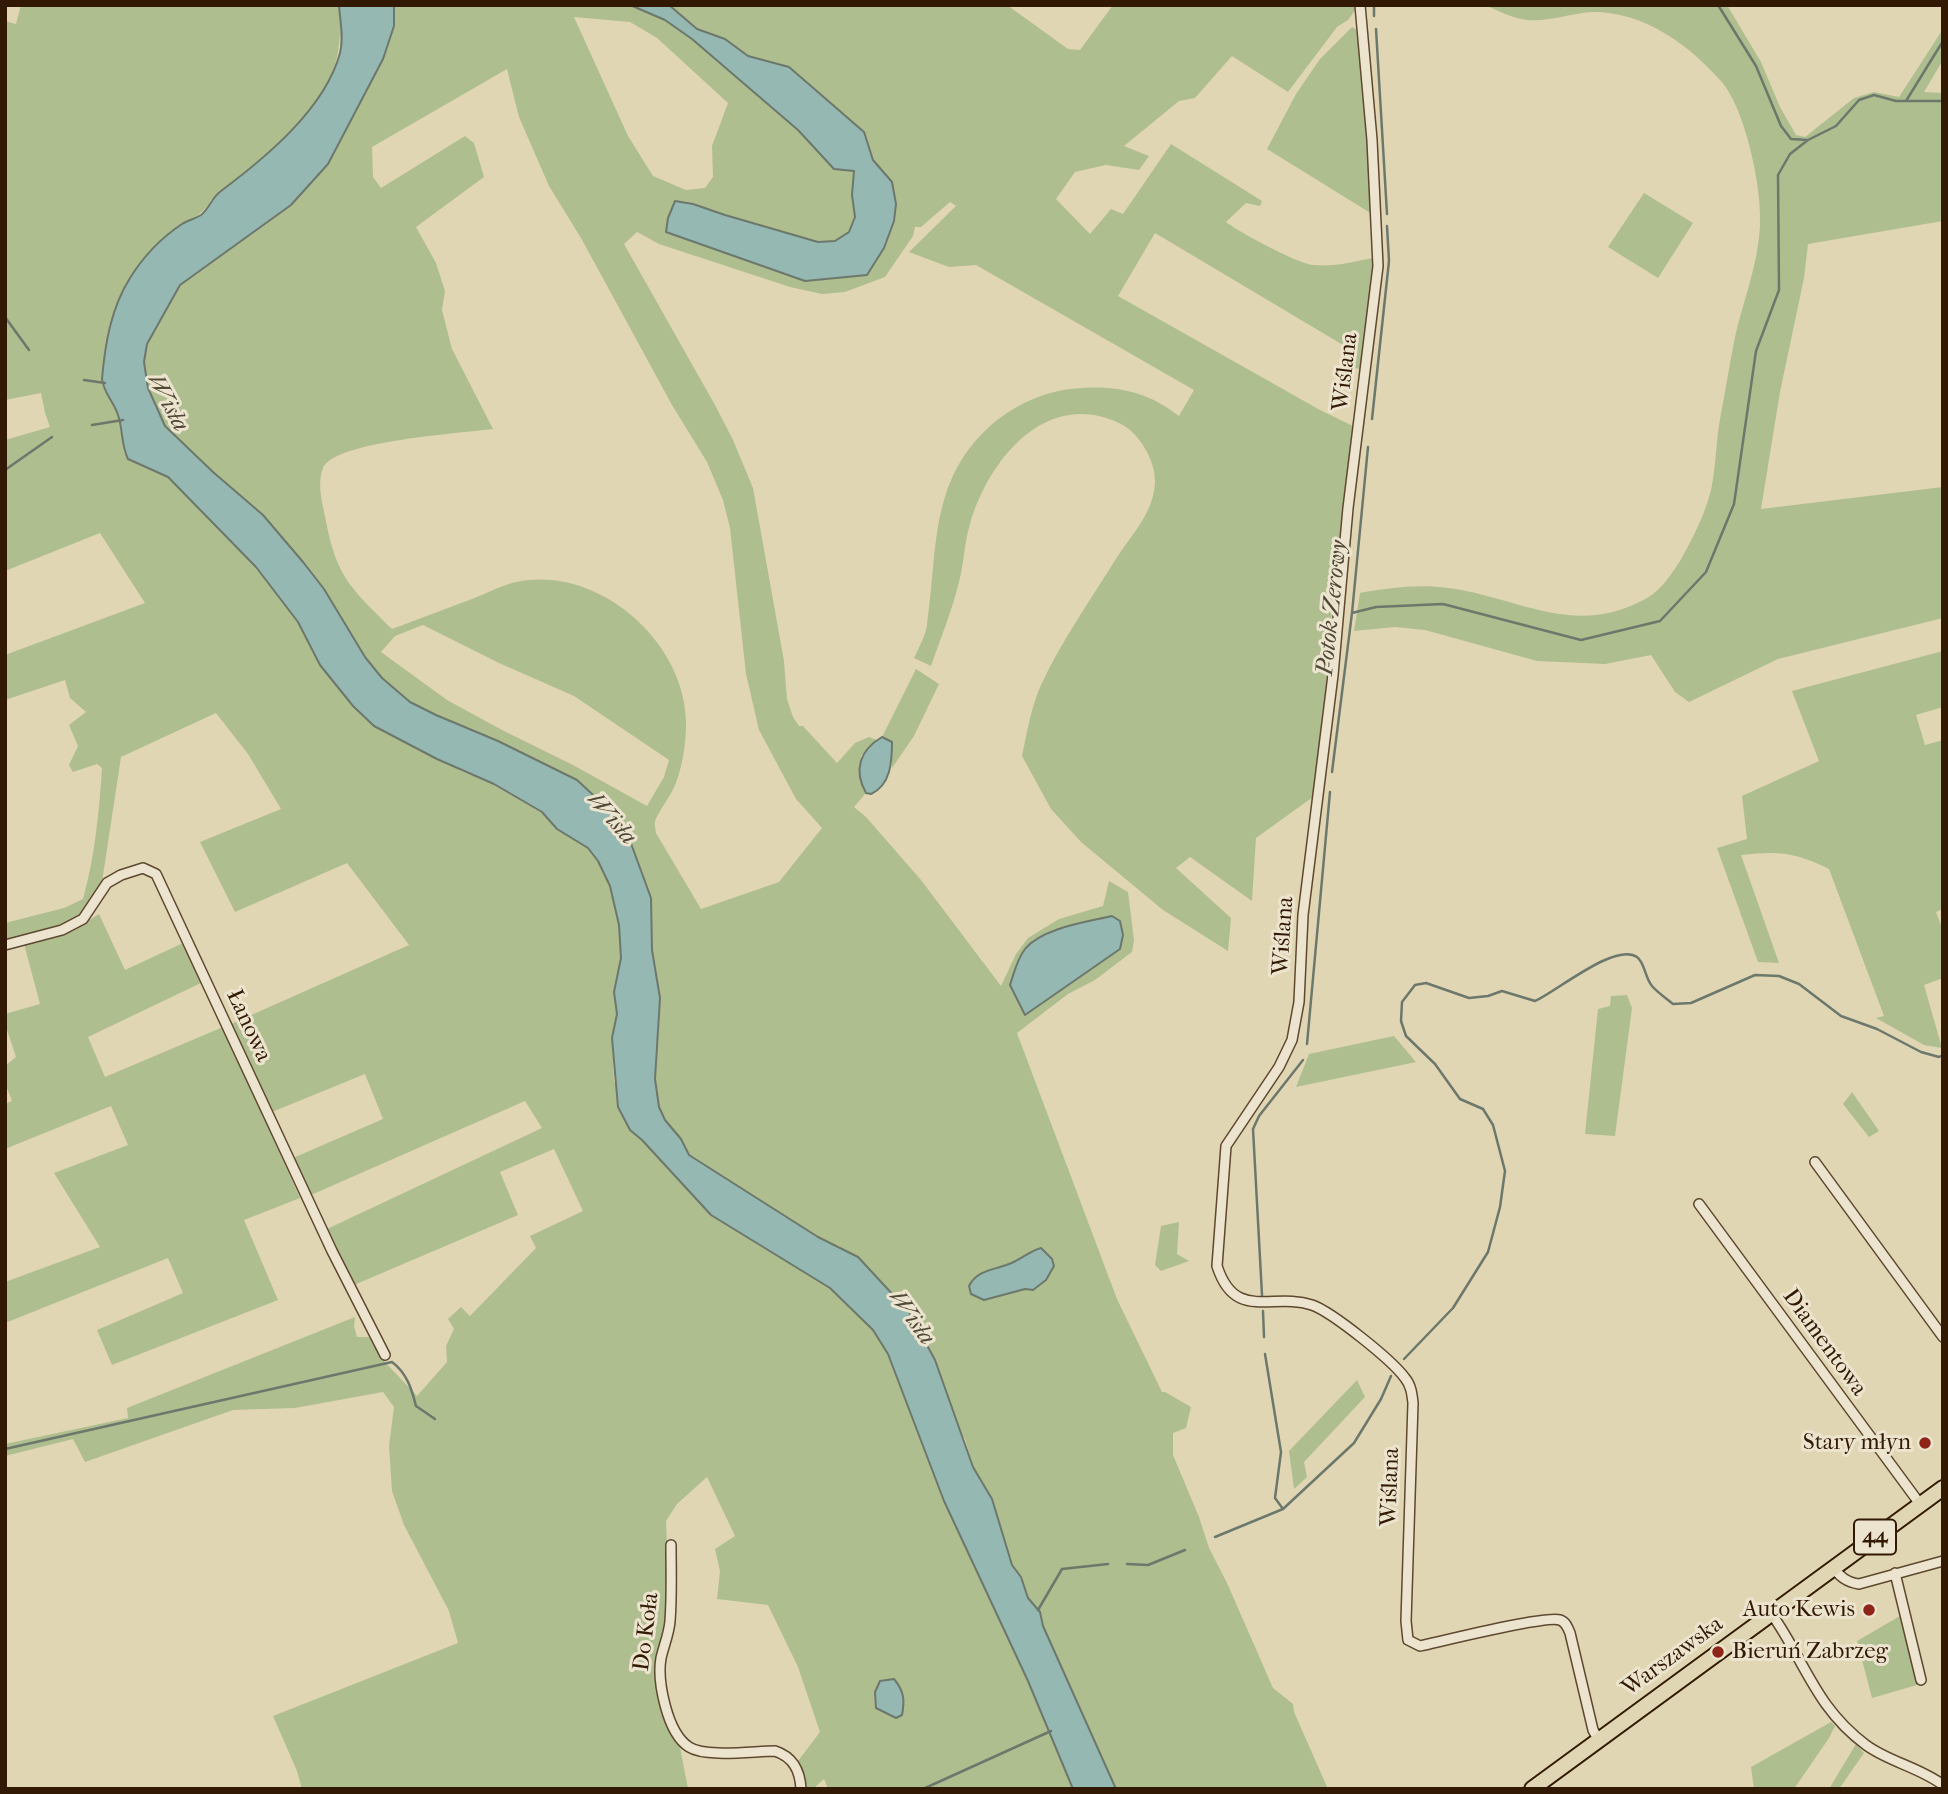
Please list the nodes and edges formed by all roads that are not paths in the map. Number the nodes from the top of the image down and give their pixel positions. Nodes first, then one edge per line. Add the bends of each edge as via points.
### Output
1 (1360, 5) edge
2 (5, 944) edge
3 (1815, 1162) dead end
4 (1699, 1205) dead end
5 (1943, 1337) edge
6 (385, 1355) dead end
7 (1943, 1488) edge
8 (1920, 1504) junction
9 (671, 1545) dead end
10 (1943, 1561) edge
11 (1833, 1568) junction
12 (1895, 1573) junction
13 (1771, 1613) junction
14 (1921, 1680) dead end
15 (1598, 1740) junction
16 (1943, 1785) edge
17 (801, 1789) edge
18 (1531, 1789) edge

1 - 15 street, Wiślana via 1378,266 1303,915 1299,1002 1292,1040 1279,1067 1226,1146 1217,1266 1224,1283 1245,1301 1308,1304 1324,1310 1409,1384 1413,1403 1408,1640 1420,1646 1536,1620 1560,1619 1566,1624
2 - 6 street, Łanowa via 62,930 83,919 107,883 121,875 143,868 156,874
3 - 5 street
4 - 8 street, Diamentowa
7 - 8 main road, Warszawska / 44
8 - 11 main road, Warszawska / 44
9 - 17 street, Do Koła via 670,1621 660,1685 673,1727 689,1747 702,1752 775,1751 785,1755 797,1770
10 - 12 street
11 - 12 street via 1849,1583 1859,1584
11 - 13 main road, Warszawska / 44
12 - 14 street
13 - 15 main road, Warszawska / 44
13 - 16 street via 1834,1715 1875,1751
15 - 18 main road, Warszawska / 44

